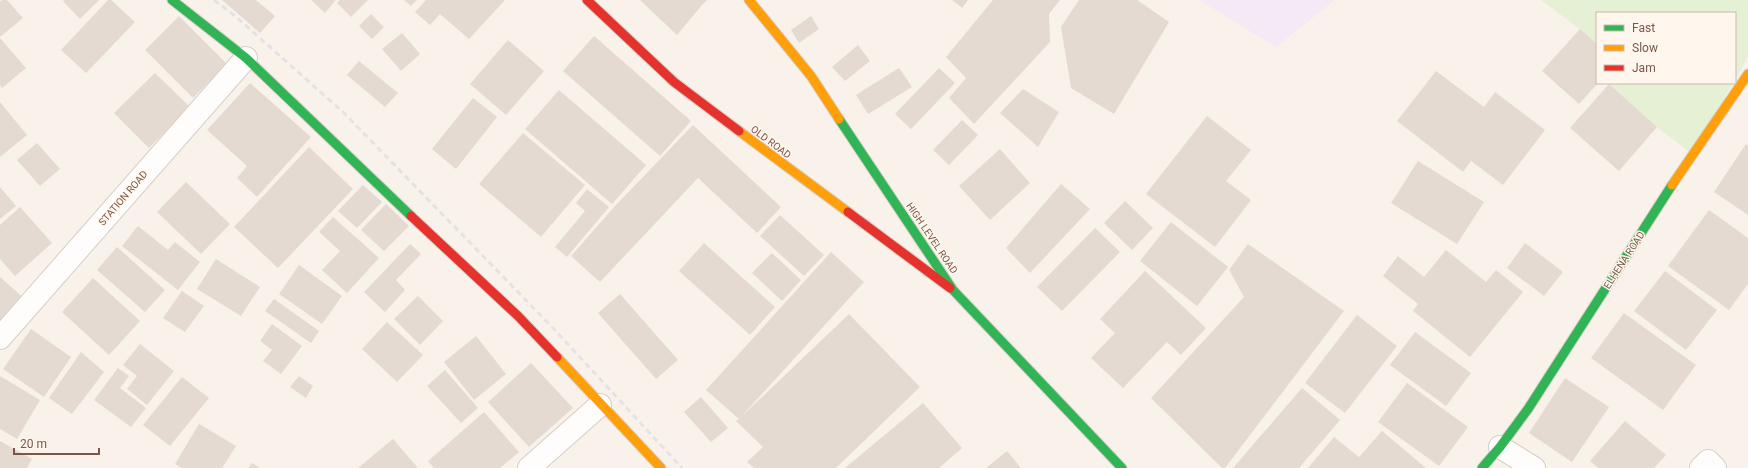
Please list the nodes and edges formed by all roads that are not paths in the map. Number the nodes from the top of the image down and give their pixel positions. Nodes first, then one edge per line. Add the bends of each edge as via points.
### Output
1 (172, 0) edge
2 (587, 0) edge
3 (749, 0) edge
4 (246, 58) junction
5 (1748, 74) edge
6 (953, 290) junction
7 (0, 338) edge
8 (600, 404) junction
9 (1500, 447) junction
10 (529, 468) edge
11 (661, 468) edge
12 (1122, 468) edge
13 (1482, 468) edge
14 (1534, 468) edge
15 (1701, 468) edge
16 (1715, 468) edge

1 - 4 main road
2 - 6 main road, OLD ROAD via 674,82
3 - 6 main road, HIGH LEVEL ROAD via 811,76
4 - 7 street, STATION ROAD
4 - 8 main road via 518,316
5 - 9 main road, ELHENA ROAD via 1692,154 1528,409
6 - 12 main road, HIGH LEVEL ROAD
8 - 10 street
8 - 11 main road
9 - 13 main road, ELHENA ROAD
9 - 14 street
15 - 16 street via 1708,461

